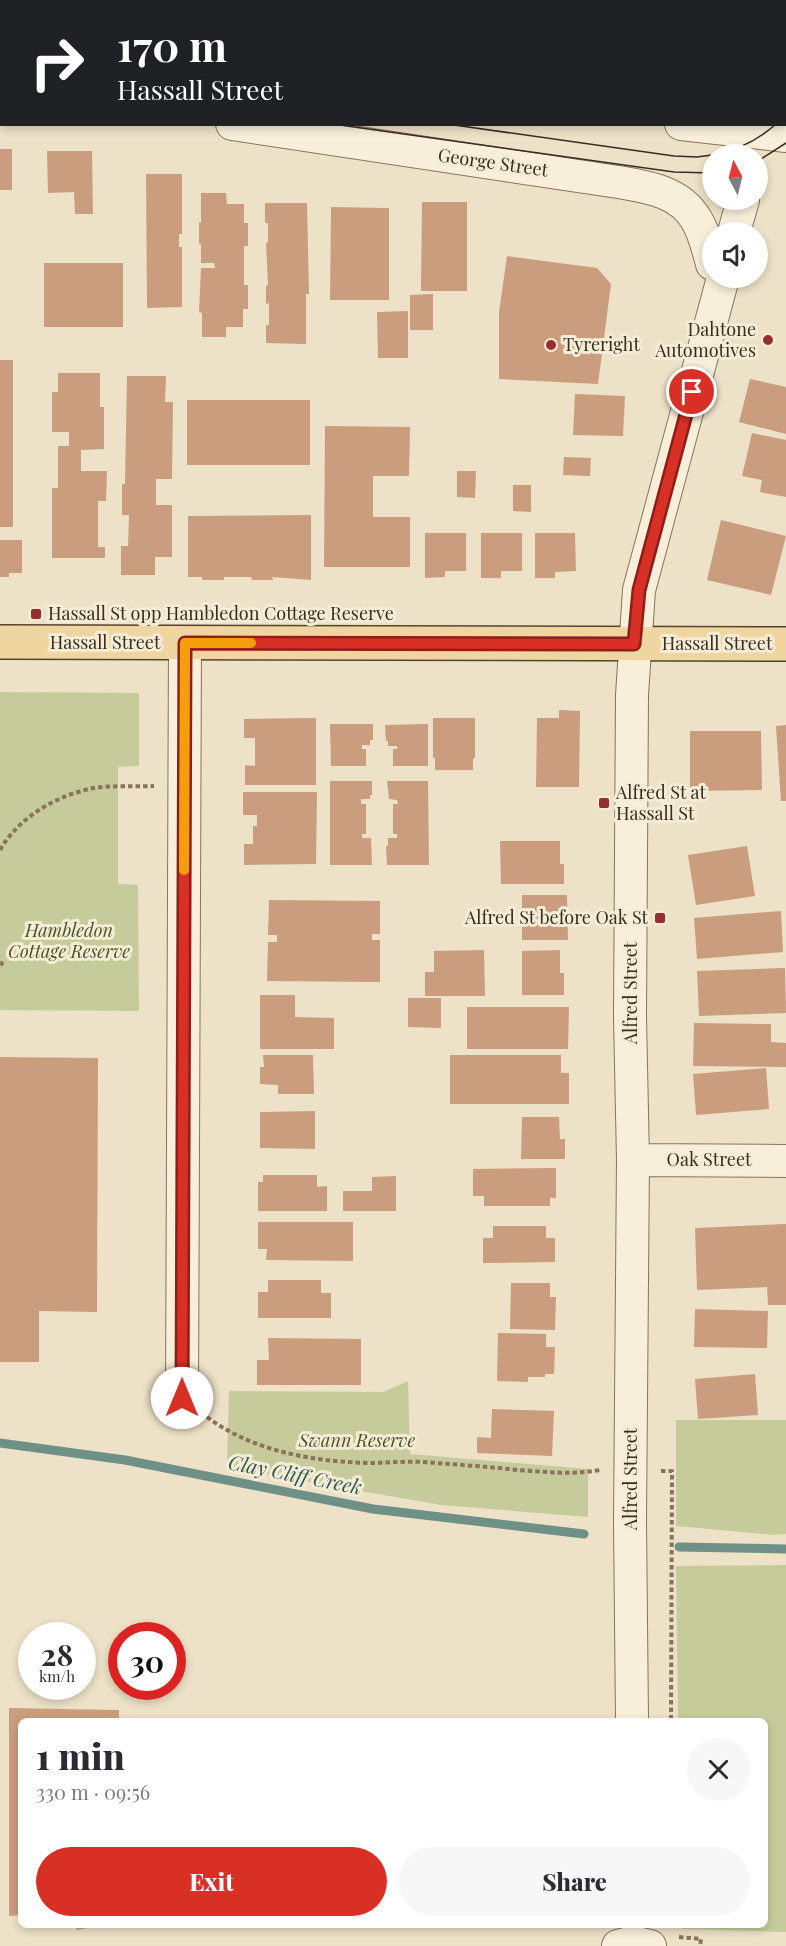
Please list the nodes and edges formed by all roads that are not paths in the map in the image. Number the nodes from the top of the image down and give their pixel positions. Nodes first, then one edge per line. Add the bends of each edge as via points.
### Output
1 (245, 126) edge
2 (694, 126) edge
3 (763, 137) edge
4 (702, 235) edge
5 (715, 288) edge
6 (0, 642) edge
7 (185, 643) junction
8 (634, 644) junction
9 (786, 644) edge
10 (633, 1160) junction
11 (786, 1161) edge
12 (182, 1398) dead end
13 (632, 1718) edge

1 - 4 street, George Street via 663,192 688,209
2 - 3 street
5 - 8 street, Alfred Street via 639,590
6 - 7 main road, Hassall Street
7 - 8 main road, Hassall Street
7 - 12 street
8 - 9 main road, Hassall Street
8 - 10 street, Alfred Street via 630,1017
10 - 11 street, Oak Street
10 - 13 street, Alfred Street

